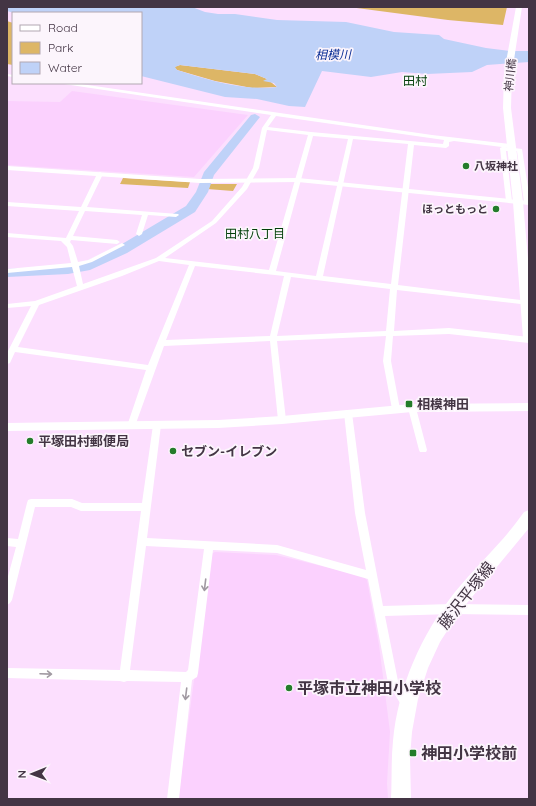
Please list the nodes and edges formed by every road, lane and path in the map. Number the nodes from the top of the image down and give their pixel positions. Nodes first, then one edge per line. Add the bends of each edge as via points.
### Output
1 (519, 7) edge
2 (71, 84) edge
3 (274, 114) junction
4 (265, 128) junction
5 (311, 134) junction
6 (351, 137) junction
7 (447, 139) junction
8 (411, 143) junction
9 (510, 147) junction
10 (7, 168) edge
11 (100, 174) junction
12 (298, 180) junction
13 (249, 181) junction
14 (341, 184) junction
15 (404, 190) junction
16 (521, 202) edge
17 (7, 204) edge
18 (84, 209) junction
19 (146, 213) junction
20 (176, 215) dead end
21 (139, 234) dead end
22 (7, 235) edge
23 (68, 240) junction
24 (158, 258) junction
25 (193, 263) junction
26 (75, 265) junction
27 (7, 271) edge
28 (272, 273) junction
29 (288, 275) junction
30 (319, 278) junction
31 (394, 287) junction
32 (81, 288) junction
33 (36, 303) junction
34 (528, 303) edge
35 (7, 306) edge
36 (389, 334) junction
37 (273, 339) junction
38 (529, 339) edge
39 (7, 342) edge
40 (162, 343) junction
41 (15, 346) junction
42 (7, 361) edge
43 (151, 368) junction
44 (529, 407) edge
45 (412, 408) junction
46 (396, 409) junction
47 (348, 413) junction
48 (282, 420) junction
49 (157, 425) junction
50 (131, 426) junction
51 (7, 427) edge
52 (423, 450) dead end
53 (146, 507) junction
54 (529, 516) edge
55 (7, 542) edge
56 (22, 542) junction
57 (142, 542) junction
58 (210, 546) junction
59 (10, 573) edge
60 (372, 576) junction
61 (7, 600) edge
62 (452, 609) junction
63 (529, 610) edge
64 (380, 611) junction
65 (7, 673) edge
66 (124, 677) junction
67 (187, 677) junction
68 (408, 704) junction
69 (173, 799) edge
70 (401, 799) edge

1 - 9 main road, 神川橋 via 508,82
2 - 3 street
3 - 4 street
3 - 7 street
4 - 5 street
4 - 13 street via 256,168
5 - 6 street
5 - 12 street
6 - 8 street
6 - 14 street
7 - 8 street via 446,146
7 - 9 street
8 - 15 street
9 - 16 main road
10 - 11 street
11 - 13 street via 200,181
11 - 18 street
12 - 13 street
12 - 14 street
12 - 28 street
13 - 24 street via 214,222
14 - 15 street
14 - 30 street
15 - 16 street
15 - 31 street
16 - 34 main road
17 - 18 street
18 - 19 street
18 - 23 street
19 - 20 street
19 - 21 street
22 - 23 street
23 - 26 street
23 - 26 street via 119,244
24 - 25 street
24 - 32 street
25 - 28 street
25 - 40 street
26 - 27 street
26 - 32 street
28 - 29 street
29 - 30 street
29 - 37 street
30 - 31 street
31 - 34 street
31 - 36 street
32 - 33 street
33 - 35 street
33 - 41 street
34 - 38 main road
36 - 37 street
36 - 38 street via 449,331
36 - 46 street via 387,361
37 - 40 street
37 - 48 street
39 - 41 street
40 - 43 street
41 - 42 street
41 - 43 street
43 - 50 street
44 - 45 street
45 - 46 street
45 - 52 street
46 - 47 street
47 - 48 street
47 - 60 street via 360,513
48 - 49 street
49 - 50 street
49 - 53 street
50 - 51 street
53 - 56 street via 81,507 72,503 32,503
53 - 57 street
54 - 62 main road, 藤沢平塚線
55 - 56 street
56 - 59 street
57 - 58 street
57 - 66 street
58 - 60 street via 277,549
58 -> 67 street via 193,673
59 - 61 street
60 - 64 street
62 - 63 street
62 - 64 street
62 - 68 main road, 藤沢平塚線 via 438,630 417,673
64 - 68 street via 393,684
65 -> 66 street
66 - 67 street
67 -> 69 street
68 - 70 main road, 藤沢平塚線 via 403,732

